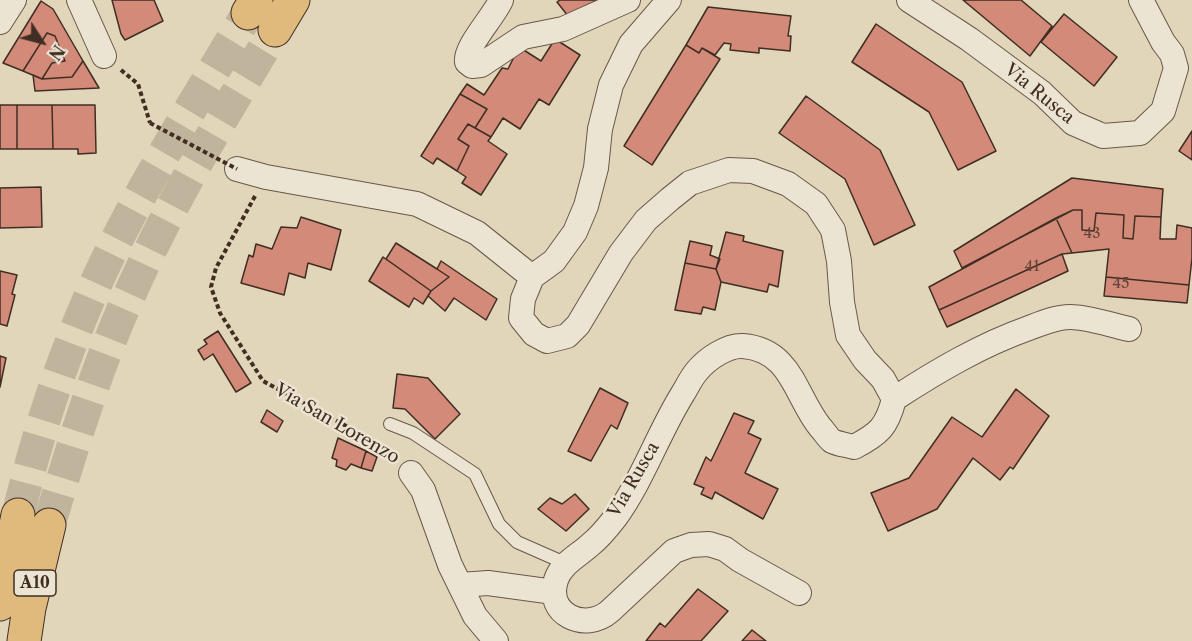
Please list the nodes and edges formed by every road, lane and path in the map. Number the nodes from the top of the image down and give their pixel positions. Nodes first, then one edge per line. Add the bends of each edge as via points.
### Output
1 (14, 0) edge
2 (79, 0) edge
3 (293, 0) edge
4 (501, 0) edge
5 (628, 0) edge
6 (669, 0) edge
7 (909, 0) edge
8 (1141, 0) edge
9 (259, 14) tunnel mouth
10 (0, 22) edge
11 (104, 56) joint
12 (237, 169) joint
13 (266, 177) junction
14 (532, 277) junction
15 (1129, 329) dead end
16 (894, 399) junction
17 (390, 424) dead end
18 (411, 473) joint
19 (18, 515) tunnel mouth
20 (49, 525) tunnel mouth
21 (567, 564) junction
22 (460, 585) junction
23 (554, 592) junction
24 (799, 593) dead end
25 (0, 604) edge
26 (24, 641) edge
27 (496, 641) edge

1 - 10 street
2 - 11 street
3 - 9 highway
4 - 5 street via 466,56 472,66 481,65 523,38 563,29
6 - 14 street via 630,44 611,85 596,168 575,232 554,261
7 - 8 street, Via Rusca via 1042,93 1073,123 1103,136 1140,133 1163,111 1176,68
11 - 12 path, bridge via 138,84 150,123
12 - 13 street
13 - 14 street via 417,204 477,233
13 - 18 path, Via San Lorenzo via 216,268 211,287 220,313 262,381 385,447 406,463
14 - 16 street via 521,318 546,341 567,336 646,220 690,183 729,170 774,177 816,204 832,230 848,335
15 - 16 street via 1070,317 1044,322 974,351
16 - 21 street, Via Rusca via 889,418 873,437 854,447 831,440 814,419 785,366 765,350 741,346 717,353 697,371 672,411 615,517 593,543
17 - 21 lane via 413,433 475,474 499,524 517,542
18 - 22 street, Via San Lorenzo via 423,490
19 - 25 highway, A10
20 - 26 highway, A10
21 - 23 street, Via Rusca via 560,571
22 - 23 street via 488,583
22 - 27 street, Via San Lorenzo via 475,616
23 - 24 street via 571,618 602,618 674,551 709,544 726,549

